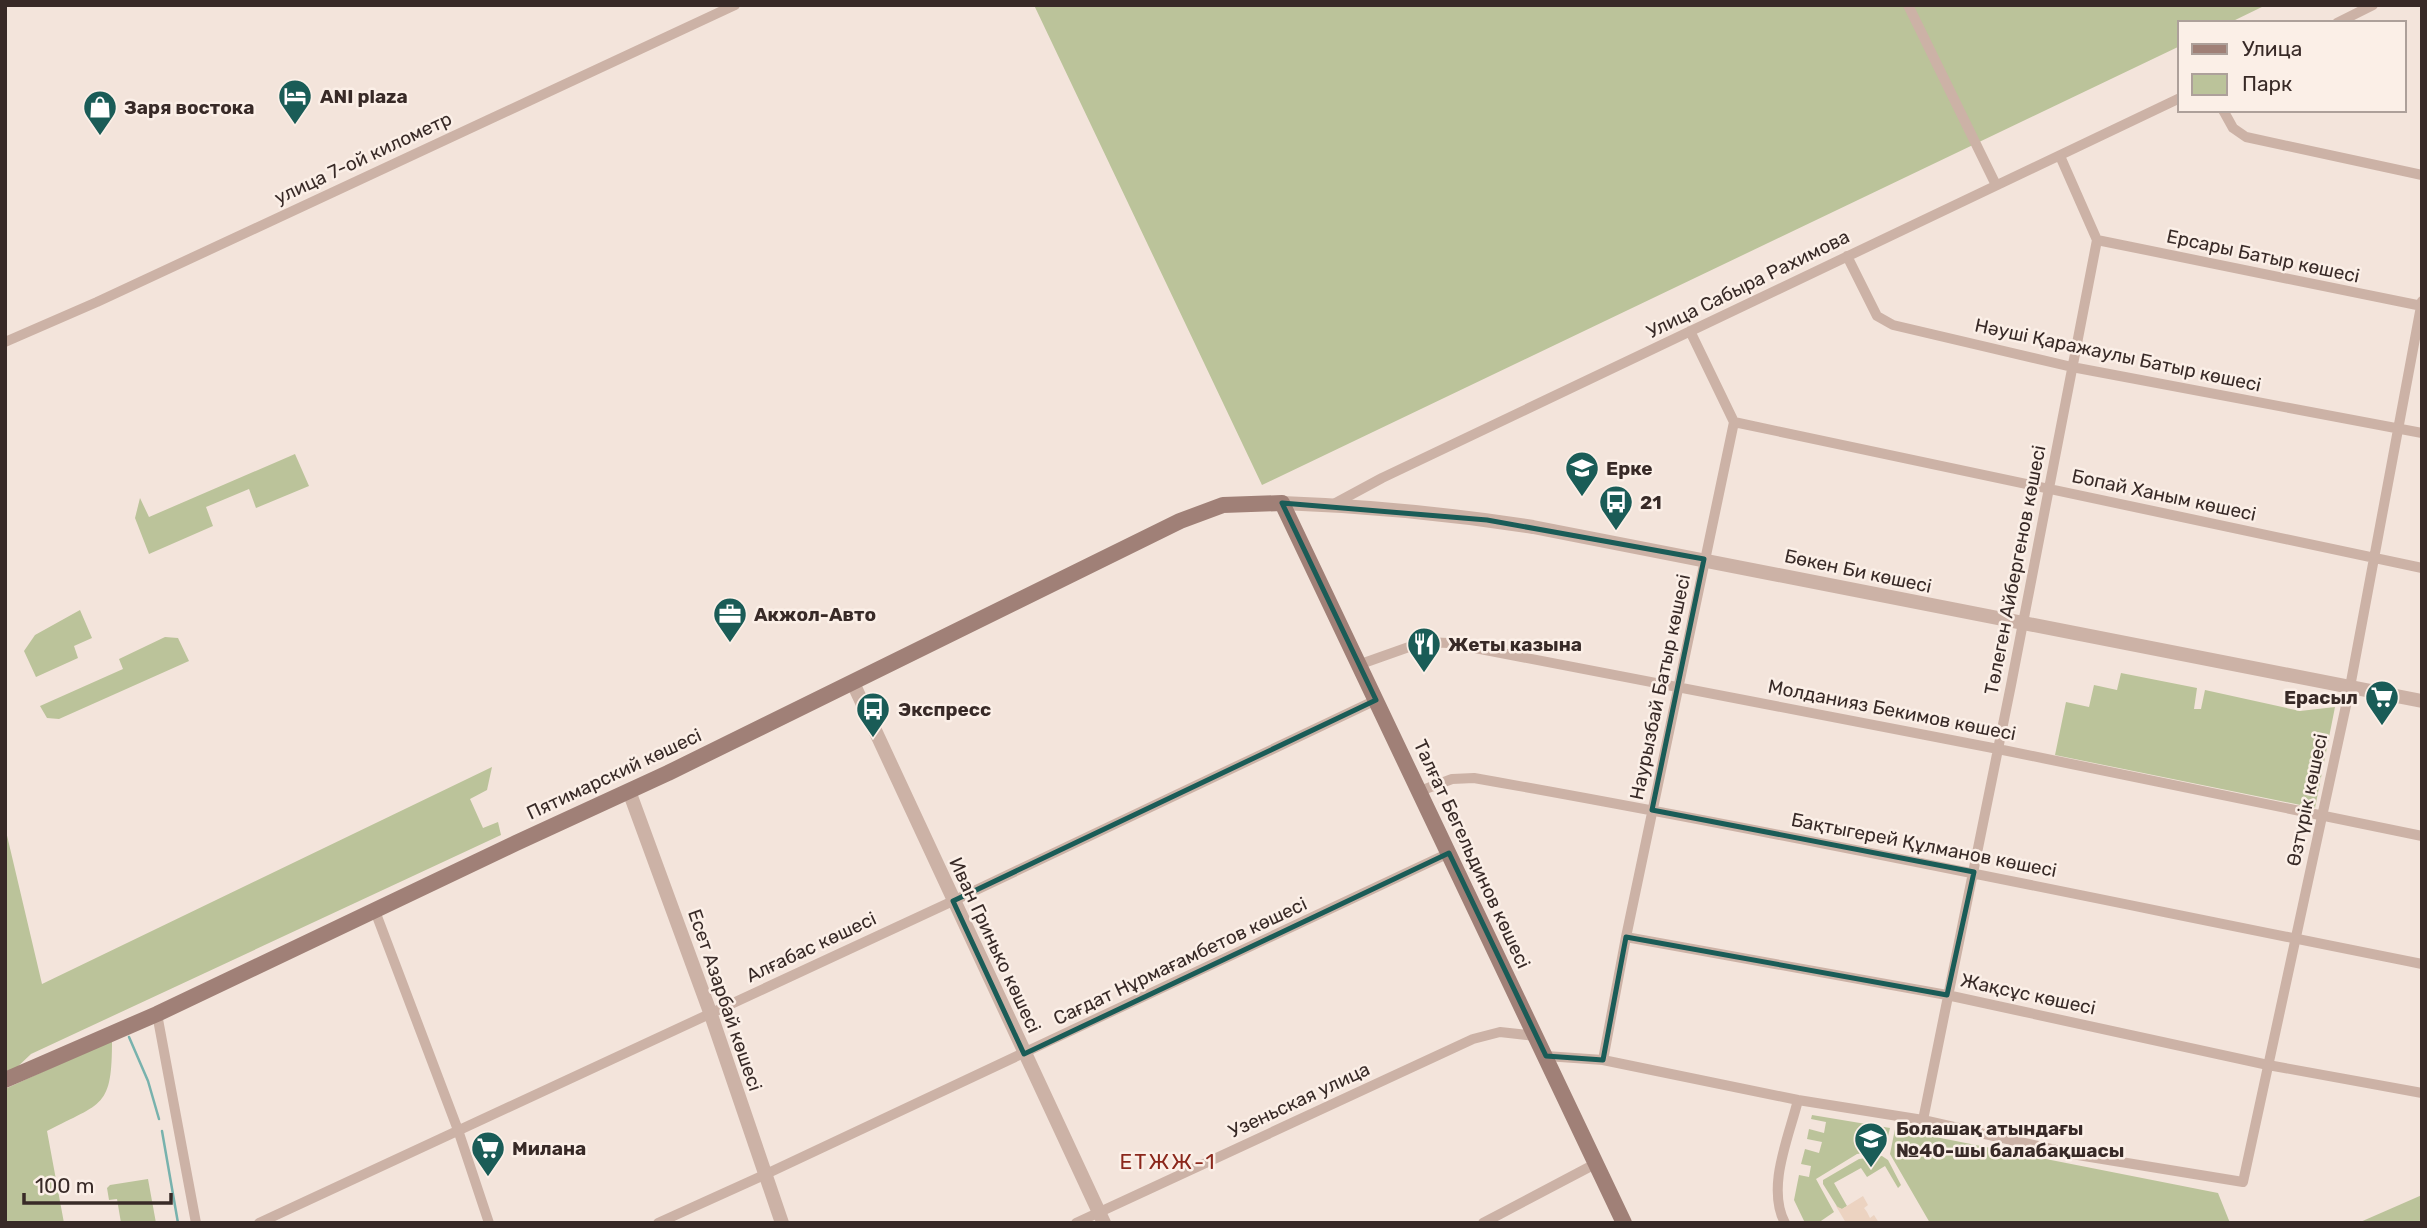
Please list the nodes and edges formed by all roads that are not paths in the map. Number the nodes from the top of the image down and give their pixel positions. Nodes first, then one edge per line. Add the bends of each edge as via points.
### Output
1 (1908, 5) edge
2 (2373, 5) edge
3 (734, 6) edge
4 (2341, 21) edge
5 (2178, 99) edge
6 (2224, 112) edge
7 (2060, 156) junction
8 (2422, 176) edge
9 (1996, 185) junction
10 (2097, 240) junction
11 (1847, 256) junction
12 (2421, 304) edge
13 (1690, 331) junction
14 (5, 342) edge
15 (2072, 367) junction
16 (1734, 422) junction
17 (2398, 429) junction
18 (2422, 433) edge
19 (2049, 488) junction
20 (1282, 503) junction
21 (1332, 505) junction
22 (1704, 559) junction
23 (2374, 559) junction
24 (2422, 568) edge
25 (2022, 624) junction
26 (1358, 665) junction
27 (853, 683) junction
28 (1679, 686) junction
29 (2350, 687) junction
30 (1376, 700) junction
31 (2422, 701) edge
32 (1998, 749) junction
33 (629, 791) junction
34 (1420, 791) junction
35 (1653, 810) junction
36 (2322, 816) junction
37 (2422, 836) edge
38 (1449, 853) junction
39 (1973, 872) junction
40 (953, 901) junction
41 (375, 911) junction
42 (1626, 937) junction
43 (2295, 939) junction
44 (2422, 964) edge
45 (1947, 995) junction
46 (710, 1012) junction
47 (157, 1014) junction
48 (1536, 1037) junction
49 (1024, 1054) junction
50 (1546, 1056) junction
51 (1603, 1059) junction
52 (2268, 1065) junction
53 (5, 1080) edge
54 (2422, 1093) edge
55 (1798, 1100) junction
56 (1923, 1120) junction
57 (458, 1130) junction
58 (1595, 1164) junction
59 (764, 1175) junction
60 (1101, 1217) edge
61 (1078, 1222) edge
62 (196, 1223) edge
63 (259, 1223) edge
64 (489, 1223) edge
65 (658, 1223) edge
66 (782, 1223) edge
67 (1483, 1223) edge
68 (1624, 1223) edge
69 (1785, 1223) edge

1 - 9 street
2 - 4 street
3 - 14 street, улица 7-ой километр
5 - 7 street, Улица Сабыра Рахимова
6 - 8 street via 2233,128 2246,138
7 - 9 street, Улица Сабыра Рахимова
7 - 10 street
9 - 11 street, Улица Сабыра Рахимова
10 - 12 street, Ерсары Батыр көшесі
10 - 15 street, Төлеген Айбергенов көшесі
11 - 13 street, Улица Сабыра Рахимова
11 - 15 street, Нәуші Қаражаулы Батыр көшесі via 1872,308 1884,322
12 - 17 street, Өзтүрік көшесі
13 - 16 street
13 - 21 street, Улица Сабыра Рахимова
15 - 17 street, Нәуші Қаражаулы Батыр көшесі
15 - 19 street, Төлеген Айбергенов көшесі
16 - 19 street, Бопай Ханым көшесі
16 - 22 street, Наурызбай Батыр көшесі
17 - 18 street, Нәуші Қаражаулы Батыр көшесі
17 - 23 street, Өзтүрік көшесі
19 - 23 street, Бопай Ханым көшесі
19 - 25 street, Төлеген Айбергенов көшесі
20 - 21 street, Бөкен Би көшесі
20 - 26 main road, Талғат Бегельдинов көшесі
20 - 27 main road, Пятимарский көшесі via 1216,506 1172,524
21 - 22 street, Бөкен Би көшесі via 1487,520
22 - 25 street, Бөкен Би көшесі
22 - 28 street, Наурызбай Батыр көшесі
23 - 24 street, Бопай Ханым көшесі
23 - 29 street, Өзтүрік көшесі
25 - 29 street, Бөкен Би көшесі
25 - 32 street, Төлеген Айбергенов көшесі
26 - 28 street, Молданияз Бекимов көшесі via 1431,640
26 - 30 main road, Талғат Бегельдинов көшесі
27 - 33 main road, Пятимарский көшесі
27 - 40 street, Иван Гринько көшесі
28 - 32 street, Молданияз Бекимов көшесі
28 - 35 street, Наурызбай Батыр көшесі
29 - 31 street, Бөкен Би көшесі
29 - 36 street, Өзтүрік көшесі
30 - 34 main road, Талғат Бегельдинов көшесі
30 - 40 street, Алғабас көшесі
32 - 36 street, Молданияз Бекимов көшесі
32 - 39 street, Төлеген Айбергенов көшесі
33 - 41 main road, Пятимарский көшесі
33 - 46 street, Есет Азарбай көшесі
34 - 35 street, Бақтыгерей Құлманов көшесі via 1452,779 1474,778
34 - 38 main road, Талғат Бегельдинов көшесі
35 - 39 street, Бақтыгерей Құлманов көшесі
35 - 42 street, Наурызбай Батыр көшесі
36 - 37 street, Молданияз Бекимов көшесі
36 - 43 street, Өзтүрік көшесі
38 - 48 main road, Талғат Бегельдинов көшесі
38 - 49 street, Сағдат Нұрмағамбетов көшесі
39 - 43 street, Бақтыгерей Құлманов көшесі
39 - 45 street, Төлеген Айбергенов көшесі
40 - 46 street, Алғабас көшесі
40 - 49 street, Иван Гринько көшесі
41 - 47 main road, Пятимарский көшесі
41 - 57 street
42 - 45 street, Жақсұс көшесі
42 - 51 street, Наурызбай Батыр көшесі
43 - 44 street, Бақтыгерей Құлманов көшесі
43 - 52 street, Өзтүрік көшесі
45 - 52 street, Жақсұс көшесі
45 - 56 street, Төлеген Айбергенов көшесі
46 - 57 street, Алғабас көшесі
46 - 59 street, Есет Азарбай көшесі
47 - 53 main road, Пятимарский көшесі
47 - 62 street
48 - 50 main road, Талғат Бегельдинов көшесі
48 - 60 street, Узеньская улица via 1500,1031 1485,1034
49 - 59 street, Сағдат Нұрмағамбетов көшесі
49 - 60 street, Иван Гринько көшесі
50 - 51 street
50 - 58 main road, Талғат Бегельдинов көшесі
51 - 55 street
52 - 54 street, Жақсұс көшесі
52 - 56 street, Өзтүрік көшесі via 2243,1182 2078,1155
55 - 56 street
55 - 69 street via 1777,1182 1776,1198
57 - 63 street, Алғабас көшесі
57 - 64 street
58 - 67 street
58 - 68 main road, Талғат Бегельдинов көшесі
59 - 65 street, Сағдат Нұрмағамбетов көшесі
59 - 66 street, Есет Азарбай көшесі
60 - 61 street, Узеньская улица

